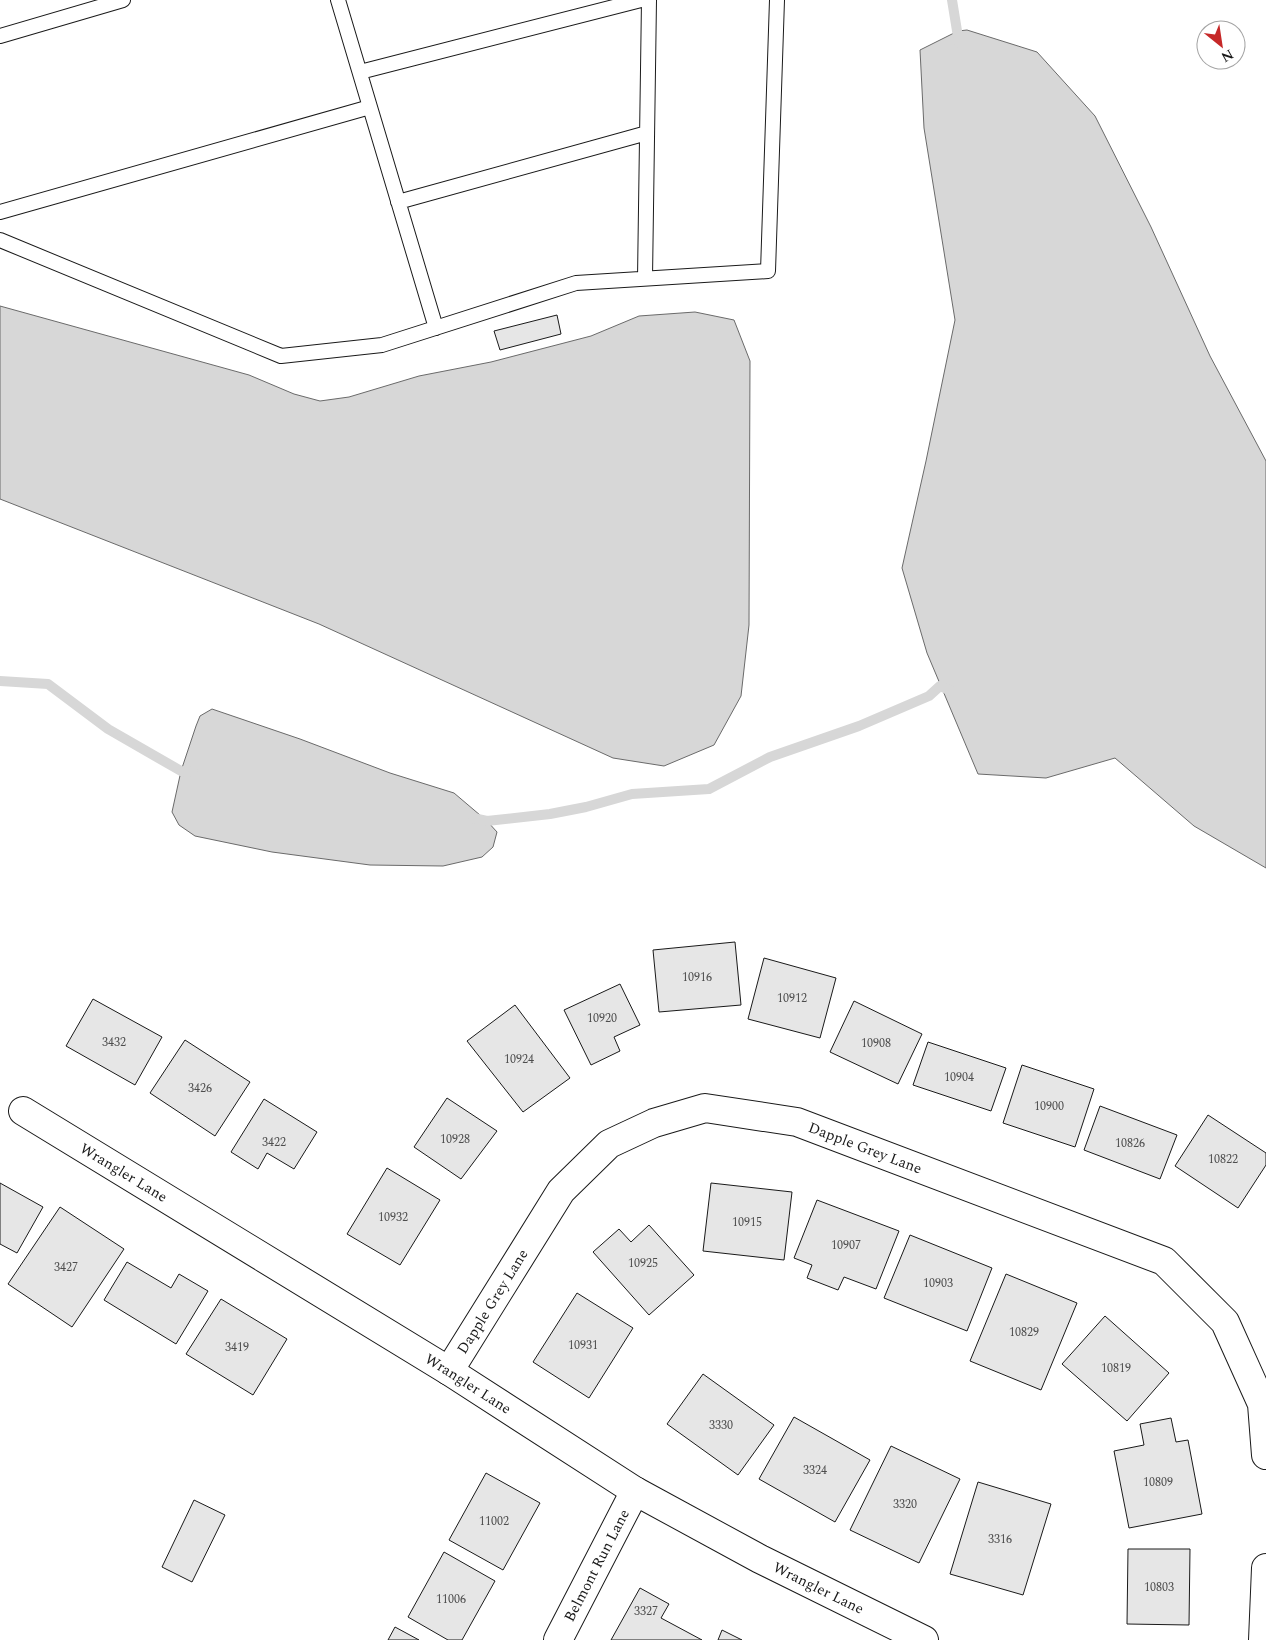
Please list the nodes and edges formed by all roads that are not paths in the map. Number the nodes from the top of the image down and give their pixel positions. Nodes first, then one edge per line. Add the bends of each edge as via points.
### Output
1 (123, 0) edge
2 (338, 0) edge
3 (641, 0) edge
4 (649, 0) edge
5 (777, 0) edge
6 (0, 36) edge
7 (360, 72) junction
8 (370, 107) junction
9 (647, 133) junction
10 (398, 202) junction
11 (0, 212) edge
12 (0, 240) edge
13 (645, 278) junction
14 (436, 328) junction
15 (24, 1111) dead end
16 (450, 1370) junction
17 (1266, 1455) edge
18 (635, 1492) junction
19 (1266, 1568) edge
20 (558, 1640) edge
21 (924, 1640) edge
22 (1263, 1640) edge

1 - 6 lane
2 - 7 lane
3 - 7 lane
4 - 9 lane
5 - 13 lane via 768,271
7 - 8 lane
8 - 10 lane
8 - 11 lane
9 - 10 lane
9 - 13 lane
10 - 14 lane
12 - 14 lane via 280,356 382,345
13 - 14 lane via 576,283
15 - 16 street, Wrangler Lane
16 - 17 street, Dapple Grey Lane via 561,1191 609,1144 654,1123 705,1108 797,1122 1164,1261 1226,1322 1262,1404
16 - 18 street, Wrangler Lane
18 - 20 street, Belmont Run Lane
18 - 21 street, Wrangler Lane via 760,1559
19 - 22 street

